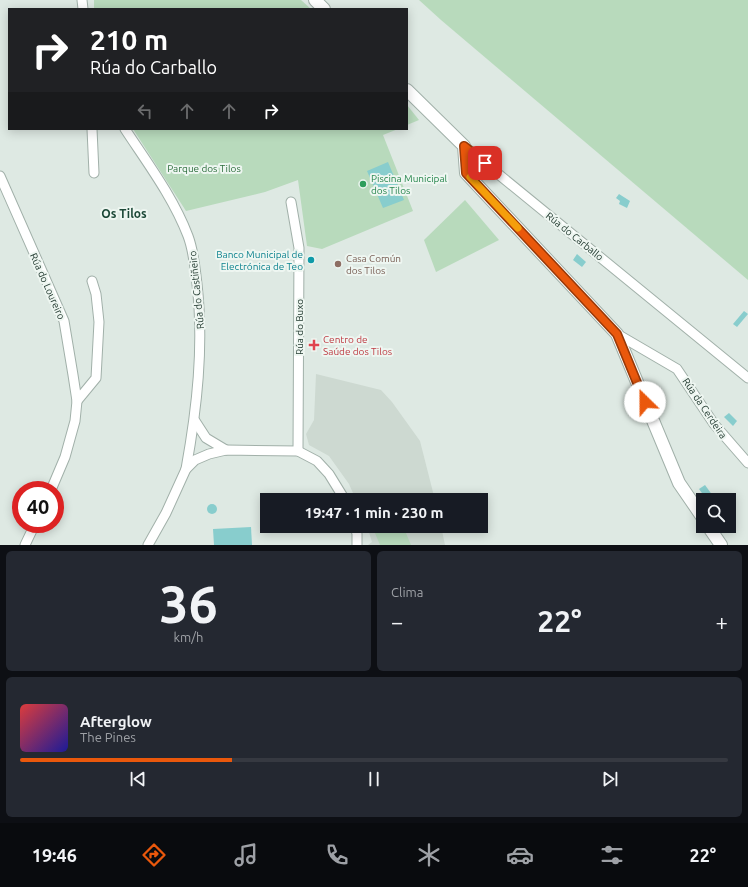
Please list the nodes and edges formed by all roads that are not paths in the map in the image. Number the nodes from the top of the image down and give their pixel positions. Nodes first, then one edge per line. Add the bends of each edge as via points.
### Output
1 (315, 0) edge
2 (323, 8) edge
3 (408, 91) edge
4 (92, 130) edge
5 (126, 130) edge
6 (464, 146) junction
7 (94, 173) dead end
8 (0, 176) edge
9 (291, 202) dead end
10 (92, 281) dead end
11 (617, 334) junction
12 (748, 378) edge
13 (77, 401) junction
14 (194, 421) junction
15 (226, 450) junction
16 (298, 452) junction
17 (748, 463) edge
18 (186, 469) junction
19 (55, 481) edge
20 (341, 493) edge
21 (696, 508) edge
22 (31, 533) edge
23 (357, 533) edge
24 (713, 533) edge
25 (25, 545) edge
26 (148, 545) edge
27 (357, 545) edge
28 (721, 545) edge

1 - 2 street
3 - 6 street, Rúa do Carballo
4 - 7 street
5 - 14 street, Rúa do Castiñeiro via 168,194 189,238 200,308 201,344
6 - 11 street via 466,173
6 - 12 street, Rúa do Carballo
8 - 13 street, Rúa do Loureiro via 64,320
9 - 16 street, Rúa do Buxo via 299,248
10 - 13 street via 99,322 96,378
11 - 17 street, Rúa da Cerdeira via 677,369 714,424
11 - 21 street via 679,483
13 - 19 street, Rúa do Loureiro via 75,421
14 - 15 street via 206,438
14 - 18 street, Rúa do Castiñeiro
15 - 16 street
15 - 18 street via 195,460
16 - 20 street via 317,461
18 - 26 street
22 - 25 street
23 - 27 street
24 - 28 street

